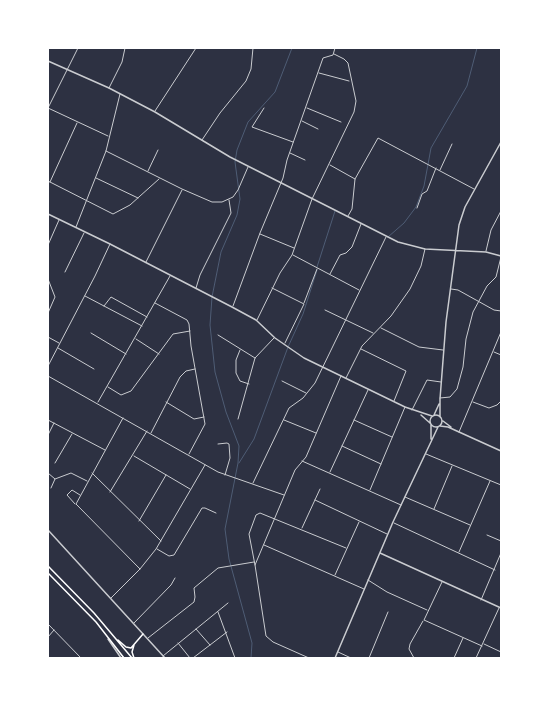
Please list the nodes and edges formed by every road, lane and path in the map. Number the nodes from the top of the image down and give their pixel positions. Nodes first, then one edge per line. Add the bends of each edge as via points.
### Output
1 (78, 48) edge
2 (125, 48) edge
3 (196, 48) edge
4 (253, 48) edge
5 (335, 48) edge
6 (334, 54) junction
7 (48, 62) edge
8 (67, 70) junction
9 (319, 73) junction
10 (349, 81) dead end
11 (109, 88) junction
12 (120, 93) junction
13 (48, 108) edge
14 (264, 108) dead end
15 (306, 108) junction
16 (155, 112) junction
17 (302, 121) junction
18 (341, 122) dead end
19 (77, 123) junction
20 (318, 129) dead end
21 (109, 137) junction
22 (202, 141) junction
23 (293, 142) junction
24 (501, 142) edge
25 (452, 144) dead end
26 (498, 148) junction
27 (158, 150) dead end
28 (501, 150) edge
29 (106, 151) junction
30 (290, 153) junction
31 (305, 160) dead end
32 (329, 165) junction
33 (248, 166) junction
34 (436, 168) junction
35 (440, 170) junction
36 (147, 172) junction
37 (96, 178) junction
38 (160, 178) junction
39 (355, 179) junction
40 (49, 182) edge
41 (280, 183) junction
42 (475, 189) junction
43 (182, 190) junction
44 (138, 198) junction
45 (229, 199) junction
46 (312, 199) junction
47 (86, 201) junction
48 (417, 208) dead end
49 (501, 211) edge
50 (48, 214) edge
51 (348, 217) junction
52 (60, 220) junction
53 (361, 224) junction
54 (76, 228) junction
55 (85, 232) junction
56 (259, 234) junction
57 (386, 237) junction
58 (110, 244) junction
59 (48, 245) edge
60 (295, 249) junction
61 (425, 249) junction
62 (456, 250) junction
63 (486, 252) junction
64 (292, 255) junction
65 (501, 256) edge
66 (146, 262) junction
67 (317, 268) junction
68 (65, 272) dead end
69 (330, 274) junction
70 (170, 276) junction
71 (48, 279) edge
72 (272, 288) junction
73 (196, 289) junction
74 (451, 289) junction
75 (359, 290) junction
76 (85, 296) junction
77 (478, 301) junction
78 (155, 303) junction
79 (304, 304) junction
80 (104, 306) junction
81 (232, 307) junction
82 (325, 310) dead end
83 (501, 311) edge
84 (48, 314) edge
85 (147, 317) junction
86 (347, 319) junction
87 (256, 320) junction
88 (142, 326) junction
89 (380, 328) junction
90 (190, 331) junction
91 (501, 332) edge
92 (91, 333) dead end
93 (374, 334) junction
94 (218, 335) dead end
95 (48, 337) edge
96 (135, 338) junction
97 (275, 338) junction
98 (60, 343) junction
99 (284, 344) junction
100 (57, 348) junction
101 (361, 349) junction
102 (241, 350) junction
103 (444, 350) junction
104 (493, 351) junction
105 (126, 354) junction
106 (159, 354) junction
107 (501, 355) edge
108 (255, 358) junction
109 (48, 366) edge
110 (323, 367) junction
111 (94, 369) dead end
112 (196, 369) junction
113 (48, 376) edge
114 (341, 376) junction
115 (346, 378) junction
116 (282, 381) dead end
117 (441, 382) junction
118 (249, 384) junction
119 (108, 387) junction
120 (368, 389) junction
121 (307, 394) junction
122 (440, 398) junction
123 (501, 401) edge
124 (166, 402) junction
125 (394, 402) junction
126 (472, 402) junction
127 (97, 403) junction
128 (405, 407) junction
129 (412, 410) junction
130 (418, 413) junction
131 (433, 416) junction
132 (204, 417) junction
133 (440, 417) junction
134 (124, 418) junction
135 (238, 419) dead end
136 (284, 419) junction
137 (48, 420) edge
138 (353, 420) junction
139 (442, 420) junction
140 (54, 424) junction
141 (431, 424) junction
142 (439, 426) junction
143 (147, 431) junction
144 (459, 432) junction
145 (72, 433) junction
146 (151, 433) junction
147 (316, 433) junction
148 (48, 435) edge
149 (392, 437) junction
150 (430, 442) junction
151 (218, 444) dead end
152 (341, 446) junction
153 (501, 450) edge
154 (105, 451) junction
155 (426, 454) junction
156 (189, 455) junction
157 (134, 456) junction
158 (301, 461) junction
159 (55, 463) dead end
160 (205, 464) junction
161 (381, 464) junction
162 (453, 466) junction
163 (48, 472) edge
164 (92, 473) junction
165 (329, 473) junction
166 (166, 475) junction
167 (225, 475) junction
168 (55, 479) junction
169 (87, 481) junction
170 (490, 481) junction
171 (253, 483) junction
172 (501, 486) edge
173 (51, 488) dead end
174 (190, 489) junction
175 (320, 489) dead end
176 (370, 491) junction
177 (110, 492) junction
178 (80, 495) junction
179 (284, 495) junction
180 (405, 497) junction
181 (315, 500) junction
182 (76, 504) junction
183 (401, 505) junction
184 (434, 510) junction
185 (216, 514) dead end
186 (276, 518) junction
187 (139, 521) junction
188 (359, 521) junction
189 (393, 522) junction
190 (471, 526) junction
191 (301, 529) junction
192 (48, 530) edge
193 (388, 534) junction
194 (487, 535) dead end
195 (161, 541) junction
196 (501, 541) edge
197 (264, 544) junction
198 (346, 548) junction
199 (156, 549) junction
200 (459, 552) junction
201 (380, 553) junction
202 (501, 553) edge
203 (500, 560) edge
204 (254, 562) junction
205 (48, 566) edge
206 (255, 566) junction
207 (140, 569) junction
208 (495, 570) junction
209 (48, 573) edge
210 (334, 576) junction
211 (175, 578) dead end
212 (368, 580) junction
213 (442, 582) junction
214 (364, 589) junction
215 (111, 598) junction
216 (481, 600) junction
217 (228, 603) dead end
218 (500, 608) edge
219 (218, 611) junction
220 (428, 611) junction
221 (388, 612) dead end
222 (424, 620) junction
223 (48, 624) edge
224 (134, 624) junction
225 (196, 628) junction
226 (54, 630) junction
227 (227, 632) junction
228 (143, 634) junction
229 (106, 636) junction
230 (114, 636) junction
231 (48, 637) edge
232 (463, 638) junction
233 (147, 639) junction
234 (135, 643) junction
235 (178, 643) junction
236 (210, 645) junction
237 (483, 645) junction
238 (337, 652) junction
239 (501, 652) edge
240 (164, 657) edge
241 (81, 658) edge
242 (121, 658) edge
243 (124, 658) edge
244 (133, 658) edge
245 (191, 658) edge
246 (235, 658) edge
247 (309, 658) edge
248 (334, 658) edge
249 (351, 658) edge
250 (369, 658) edge
251 (414, 658) edge
252 (454, 658) edge
253 (476, 658) edge

1 - 8 street
2 - 11 street via 122,62
3 - 16 street
4 - 22 street via 251,69 246,81 220,113
5 - 6 street
6 - 9 street via 322,58
6 - 32 street via 348,63 356,101 349,125
7 - 8 street
8 - 11 street
8 - 13 street
9 - 10 street
9 - 15 street
11 - 12 street
12 - 16 street
12 - 21 street
13 - 19 street
14 - 23 street via 252,127
15 - 17 street
15 - 18 street
16 - 22 street
17 - 20 street
17 - 23 street
19 - 21 street
19 - 40 street
21 - 29 street
22 - 33 street
23 - 30 street
24 - 26 street
25 - 35 street
26 - 28 street
26 - 42 street
27 - 36 street
29 - 36 street
29 - 37 street
30 - 31 street
30 - 41 street
32 - 39 street
32 - 46 street
33 - 41 street
33 - 45 street via 238,190
34 - 35 street
34 - 39 street via 378,138
34 - 48 street
35 - 42 street
36 - 38 street
37 - 44 street
37 - 47 street
38 - 43 street
38 - 44 street
39 - 51 street via 352,209
40 - 47 street
41 - 46 street
41 - 56 street
42 - 62 street via 462,216
43 - 45 street via 212,202
43 - 66 street
44 - 47 street via 113,214
45 - 73 street via 231,213 200,275
46 - 51 street
46 - 60 street
47 - 54 street
49 - 63 street via 491,230
50 - 52 street
51 - 53 street
52 - 54 street
52 - 59 street
53 - 57 street
53 - 69 street via 352,247 340,255
54 - 55 street
55 - 58 street
55 - 68 street
56 - 60 street
56 - 81 street
57 - 61 street via 408,246
57 - 75 street
58 - 66 street
58 - 76 street
60 - 64 street
61 - 62 street
61 - 89 street via 421,266 410,289
62 - 63 street
62 - 74 street
63 - 65 street
64 - 67 street
64 - 72 street
65 - 77 street via 496,277
66 - 70 street
67 - 69 street
67 - 79 street
69 - 75 street
70 - 73 street
70 - 78 street
71 - 84 street via 54,297
72 - 79 street
72 - 87 street
73 - 81 street
74 - 77 street
74 - 103 street
75 - 86 street
76 - 80 street
76 - 98 street
77 - 83 street
77 - 122 street via 469,328 457,389 450,397
78 - 85 street
78 - 90 street via 187,320
79 - 99 street
80 - 85 street via 111,297
80 - 88 street
81 - 87 street
82 - 86 street
85 - 88 street
86 - 93 street
86 - 110 street
87 - 97 street
88 - 96 street
89 - 93 street
89 - 103 street via 419,348
90 - 106 street via 174,334
90 - 112 street
91 - 104 street
92 - 105 street
93 - 101 street
94 - 102 street
95 - 98 street
96 - 105 street
96 - 106 street
97 - 99 street
97 - 108 street
98 - 100 street
99 - 110 street
100 - 109 street
100 - 111 street
101 - 115 street
101 - 125 street via 406,370
102 - 108 street
102 - 118 street via 236,360 236,373 240,381
103 - 117 street
104 - 107 street
104 - 126 street
105 - 119 street
106 - 119 street via 131,391 121,395
108 - 118 street
110 - 114 street
110 - 121 street
112 - 124 street via 183,373
112 - 132 street
113 - 127 street
114 - 115 street
114 - 147 street
115 - 120 street
116 - 121 street
117 - 122 street
117 - 129 street via 428,380
118 - 135 street
119 - 127 street
120 - 125 street
120 - 138 street
121 - 136 street via 289,408
122 - 131 street
122 - 133 street
123 - 126 street via 489,408
124 - 132 street via 194,419
124 - 146 street
125 - 128 street
126 - 144 street
127 - 134 street
128 - 129 street
128 - 149 street
129 - 130 street
130 - 131 street
130 - 141 street
131 - 133 street
131 - 141 street
132 - 156 street via 204,427
133 - 139 street
134 - 143 street
134 - 154 street
136 - 147 street
136 - 171 street
137 - 140 street
138 - 149 street
138 - 152 street
139 - 142 street
139 - 144 street
140 - 145 street
140 - 148 street
141 - 142 street
141 - 150 street
142 - 144 street
142 - 150 street
143 - 146 street
143 - 157 street
144 - 153 street
145 - 154 street
145 - 159 street
146 - 156 street
147 - 158 street via 306,457
149 - 161 street
150 - 155 street
151 - 167 street via 229,444 230,458
152 - 161 street
152 - 165 street
154 - 164 street
155 - 162 street
155 - 180 street
156 - 160 street
157 - 166 street
157 - 177 street
158 - 165 street
158 - 179 street
160 - 167 street
160 - 174 street
161 - 176 street
162 - 170 street
162 - 184 street
163 - 168 street
164 - 169 street
164 - 177 street
165 - 176 street
166 - 174 street
166 - 187 street
167 - 171 street
168 - 169 street via 72,473
168 - 173 street
169 - 178 street
170 - 172 street
170 - 190 street
171 - 179 street
174 - 195 street
175 - 181 street
176 - 183 street
177 - 187 street
178 - 182 street
178 - 182 street via 72,490 67,495
179 - 186 street
180 - 183 street
180 - 184 street
181 - 188 street
181 - 191 street
182 - 207 street
183 - 189 street
184 - 190 street
185 - 199 street via 202,508 174,555 169,556
186 - 191 street
186 - 197 street
186 - 204 street via 264,513 256,515 249,534
187 - 195 street
188 - 193 street
188 - 198 street
189 - 193 street
189 - 200 street
190 - 200 street
191 - 198 street
192 - 215 street
193 - 201 street
194 - 196 street
195 - 199 street
197 - 206 street
197 - 210 street
198 - 210 street
199 - 207 street
200 - 208 street
201 - 212 street
201 - 213 street
202 - 203 street
203 - 208 street
204 - 206 street
204 - 233 street via 218,568 194,588 194,602
205 - 230 main road
206 - 247 street via 266,636 273,642
207 - 215 street
208 - 216 street
209 - 229 main road via 96,622
210 - 214 street
211 - 224 street
212 - 214 street
212 - 220 street
213 - 216 street
213 - 220 street
214 - 238 street
215 - 224 street
216 - 218 street
217 - 219 street
218 - 237 street
219 - 225 street
219 - 227 street
220 - 222 street
221 - 250 street
222 - 232 street
222 - 251 street via 410,644 409,649
223 - 226 street
224 - 228 street
225 - 235 street
225 - 236 street
226 - 231 street
226 - 241 street
227 - 236 street
227 - 246 street
228 - 233 street
228 - 234 main road
229 - 242 street
229 - 243 main road
230 - 234 main road via 129,648
230 - 244 main road
232 - 237 street
232 - 252 street
233 - 240 street
234 - 244 main road
235 - 240 street
235 - 245 street
236 - 245 street
237 - 239 street
237 - 253 street
238 - 248 street
238 - 249 street

